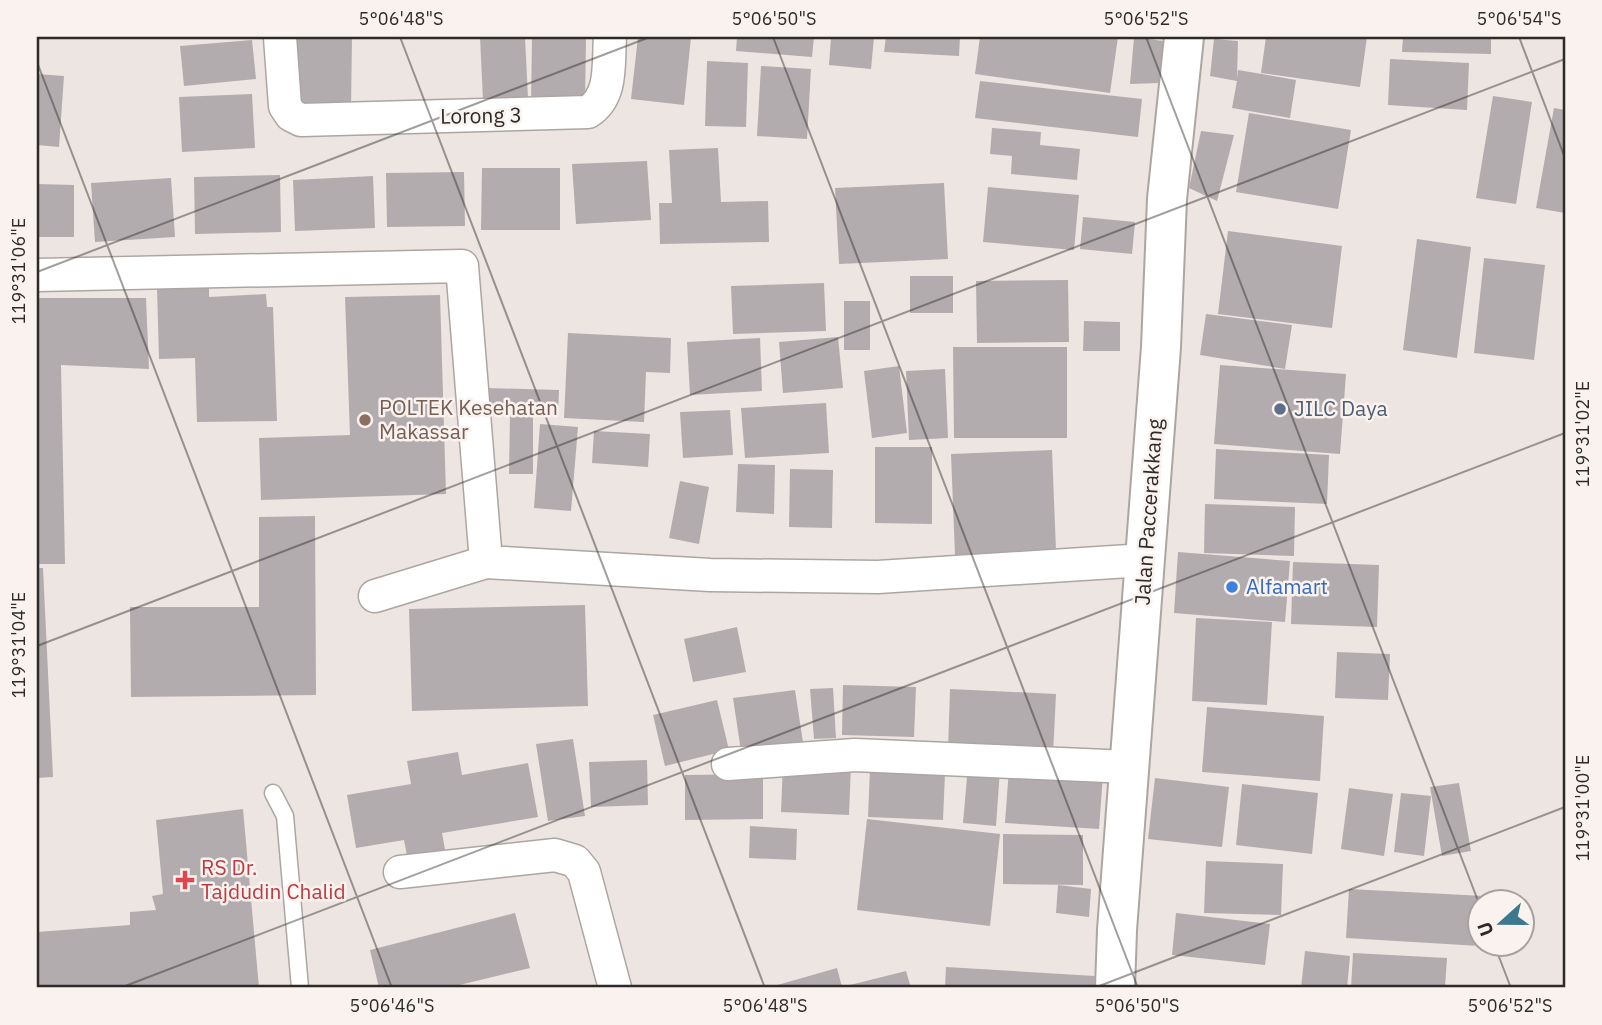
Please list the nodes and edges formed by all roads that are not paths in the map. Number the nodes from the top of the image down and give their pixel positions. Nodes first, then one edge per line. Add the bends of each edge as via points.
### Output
1 (280, 37) edge
2 (610, 37) edge
3 (1184, 37) edge
4 (37, 275) edge
5 (1146, 560) junction
6 (486, 562) junction
7 (375, 596) dead end
8 (728, 764) dead end
9 (1129, 767) junction
10 (273, 793) dead end
11 (400, 872) dead end
12 (300, 988) edge
13 (615, 988) edge
14 (1115, 988) edge

1 - 2 street, Lorong 3 via 285,106 301,120 588,112 600,105 607,86
3 - 5 main road, Jalan Paccerakkang via 1167,199
4 - 6 street via 462,267
5 - 6 street via 878,577 710,575
5 - 9 main road, Jalan Paccerakkang
6 - 7 street
8 - 9 street via 855,755
9 - 14 main road, Jalan Paccerakkang
10 - 12 lane via 285,816
11 - 13 street via 555,855 575,862 584,872

